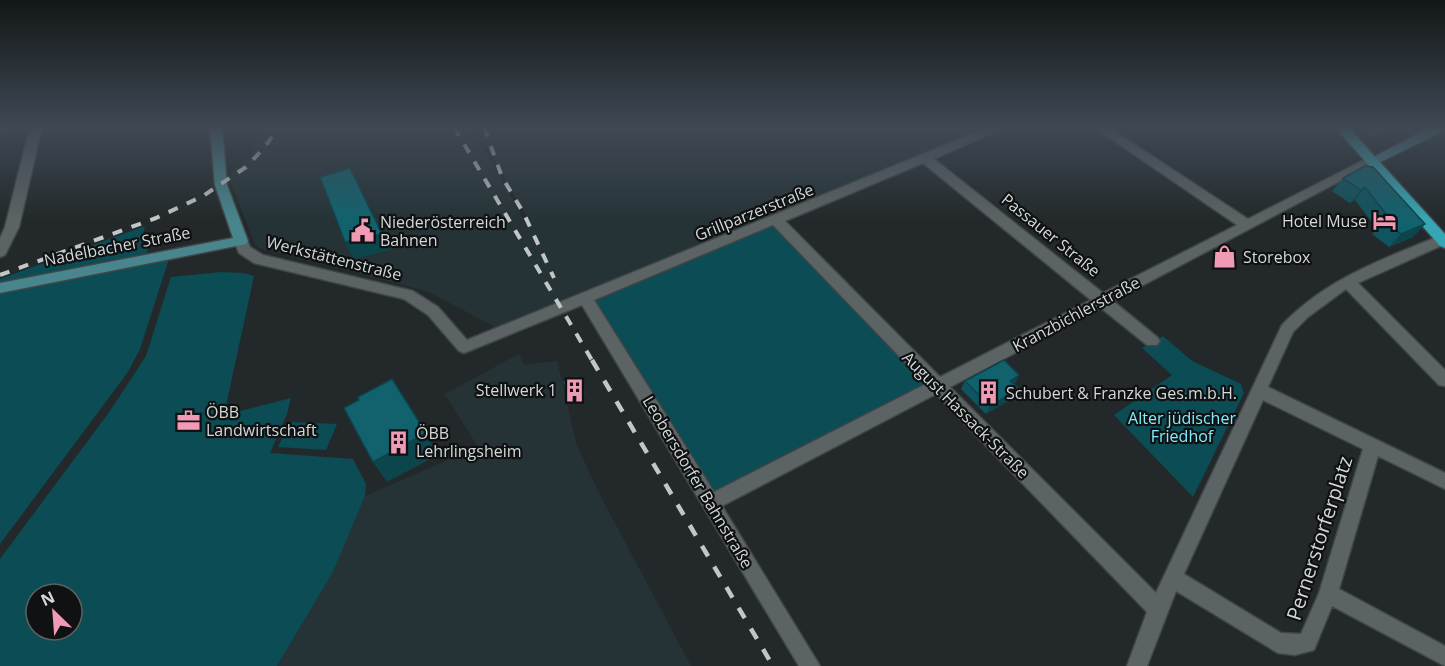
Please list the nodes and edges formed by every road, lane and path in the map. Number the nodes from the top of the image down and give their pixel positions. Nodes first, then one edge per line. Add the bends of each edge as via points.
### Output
1 (29, 158) edge
2 (220, 158) edge
3 (1146, 158) edge
4 (1369, 158) edge
5 (1378, 158) edge
6 (926, 159) joint
7 (1372, 161) junction
8 (776, 220) junction
9 (1246, 225) junction
10 (240, 241) junction
11 (1444, 241) edge
12 (0, 252) edge
13 (1347, 281) junction
14 (0, 288) edge
15 (585, 299) junction
16 (1102, 300) junction
17 (1152, 341) dead end
18 (1445, 380) edge
19 (937, 386) junction
20 (1258, 390) junction
21 (1372, 447) junction
22 (1445, 481) edge
23 (712, 502) junction
24 (1172, 578) junction
25 (1328, 593) junction
26 (1158, 609) junction
27 (1445, 657) edge
28 (810, 666) edge
29 (1137, 666) edge

1 - 12 street via 12,227
2 - 10 street via 221,185
3 - 9 street
4 - 7 main road
5 - 7 street, Kranzbichlerstraße
6 - 8 street, Grillparzerstraße
6 - 16 street, Passauer Straße
7 - 9 street, Kranzbichlerstraße
7 - 11 main road
8 - 15 street, Grillparzerstraße
8 - 19 street, August Hassack-Straße
9 - 16 street, Kranzbichlerstraße
10 - 14 street, Nadelbacher Straße
10 - 15 street, Werkstättenstraße via 244,250 259,259 389,289 415,299 433,311 464,347
11 - 13 street
13 - 18 street
13 - 20 street via 1287,329
15 - 23 street, Leobersdorfer Bahnstraße
16 - 17 street, Passauer Straße
16 - 19 street, Kranzbichlerstraße
19 - 23 street, Kranzbichlerstraße
19 - 26 street, August Hassack-Straße
20 - 21 street
20 - 24 street
21 - 22 street
21 - 25 street, Pernerstorferplatz
23 - 28 street, Leobersdorfer Bahnstraße
24 - 25 street, Pernerstorferplatz via 1278,643 1295,645 1307,643
24 - 26 street
25 - 27 street
26 - 29 street

